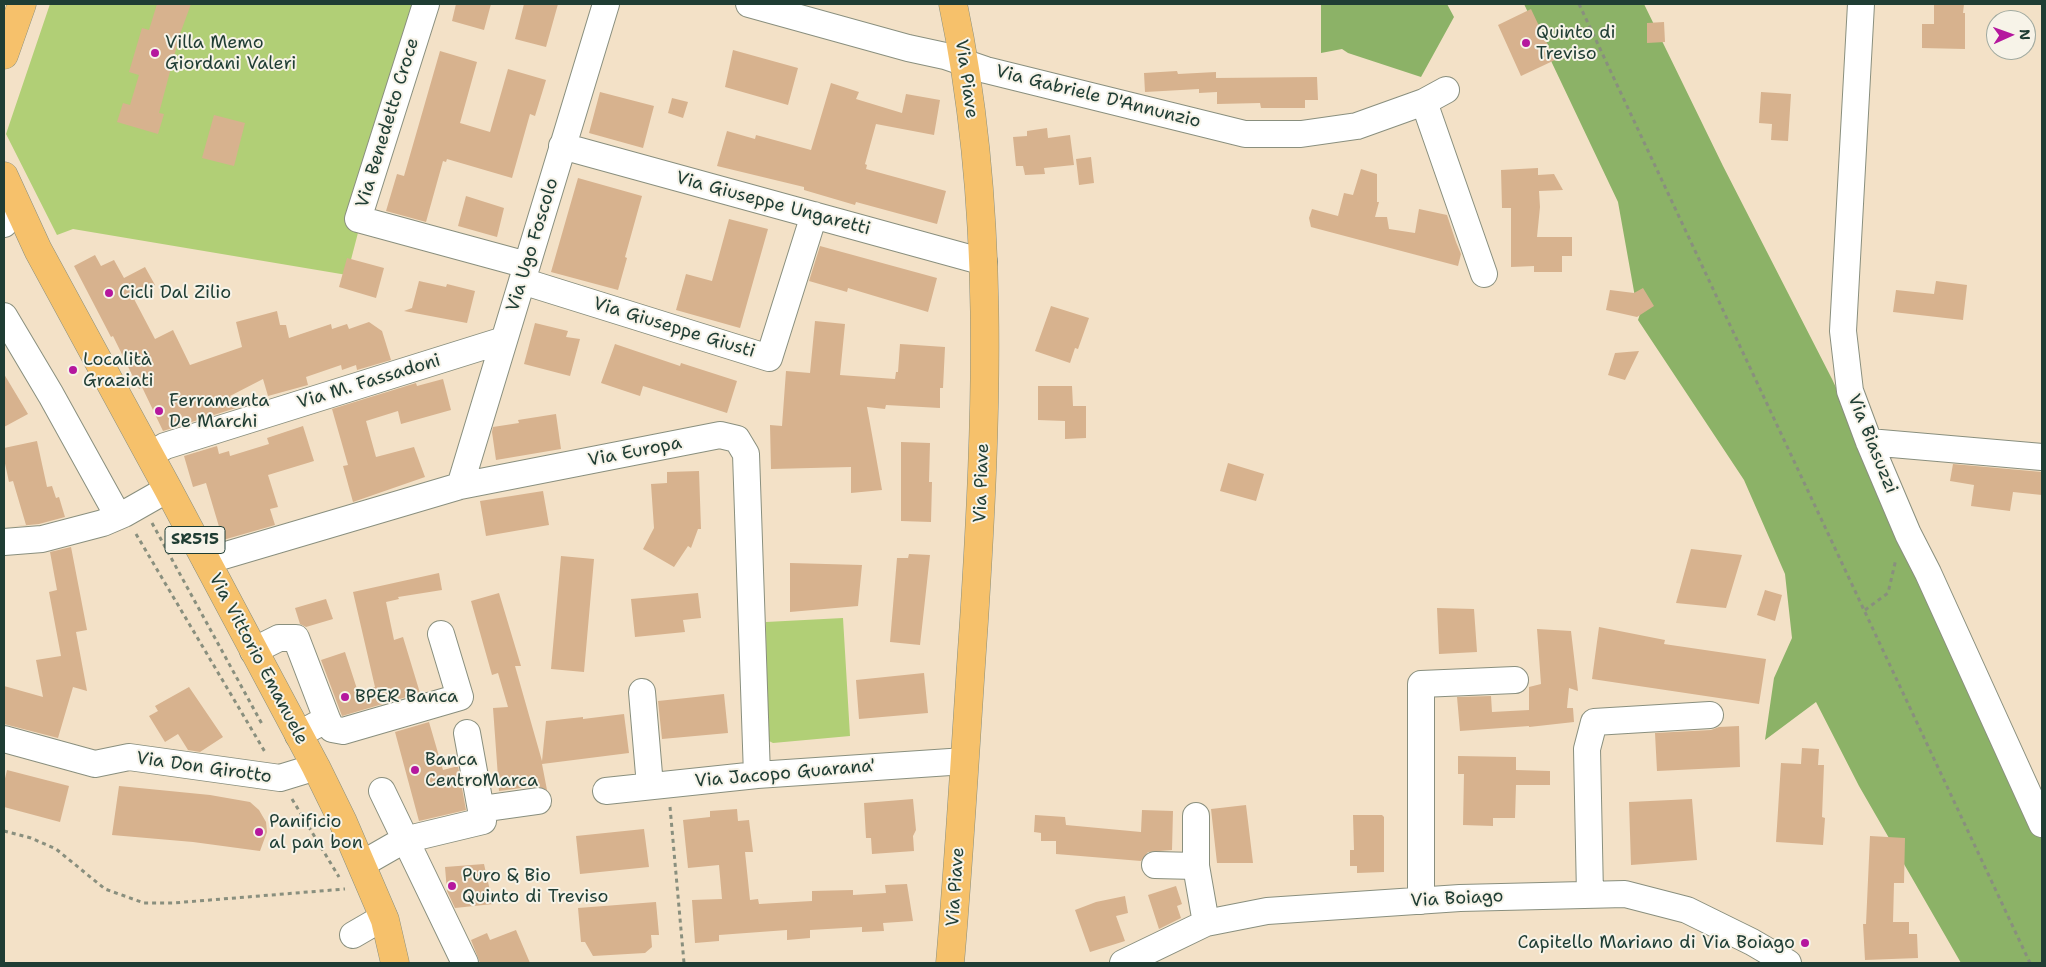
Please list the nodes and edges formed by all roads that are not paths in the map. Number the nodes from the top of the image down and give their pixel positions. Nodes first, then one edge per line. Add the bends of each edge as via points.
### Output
1 (22, 4) edge
2 (426, 4) edge
3 (606, 4) edge
4 (749, 4) edge
5 (954, 4) edge
6 (1862, 4) edge
7 (4, 55) edge
8 (966, 63) junction
9 (562, 146) junction
10 (4, 176) edge
11 (11, 212) edge
12 (814, 215) junction
13 (984, 262) junction
14 (524, 273) junction
15 (1484, 274) dead end
16 (4, 316) edge
17 (504, 340) junction
18 (1869, 442) junction
19 (150, 455) junction
20 (2042, 457) edge
21 (460, 486) junction
22 (168, 488) junction
23 (121, 515) junction
24 (4, 542) edge
25 (206, 561) junction
26 (441, 634) dead end
27 (253, 651) junction
28 (1515, 680) dead end
29 (642, 692) dead end
30 (1710, 715) dead end
31 (327, 719) junction
32 (467, 733) dead end
33 (298, 735) junction
34 (4, 739) edge
35 (965, 761) junction
36 (316, 767) junction
37 (757, 775) junction
38 (659, 785) junction
39 (382, 791) dead end
40 (606, 791) dead end
41 (538, 801) dead end
42 (481, 809) junction
43 (1196, 816) dead end
44 (2042, 824) edge
45 (404, 840) junction
46 (362, 864) junction
47 (1155, 865) dead end
48 (1196, 866) junction
49 (1590, 895) junction
50 (1421, 901) junction
51 (384, 918) junction
52 (1206, 923) junction
53 (353, 935) dead end
54 (395, 963) edge
55 (411, 963) edge
56 (464, 963) edge
57 (950, 963) edge
58 (1122, 963) edge
59 (1788, 963) edge

1 - 7 main road
2 - 14 street, Via Benedetto Croce via 358,219
3 - 9 street, Via Ugo Foscolo
4 - 8 street, Via Gabriele D'Annunzio
5 - 8 main road, Via Piave
6 - 18 street, Via Biasuzzi via 1843,331 1850,391
8 - 13 main road, Via Piave
8 - 15 street, Via Gabriele D'Annunzio via 1245,134 1301,134 1357,126 1436,96
9 - 12 street, Via Giuseppe Ungaretti
9 - 14 street, Via Ugo Foscolo
10 - 11 main road, Via Vittorio Emanuele / SR515
11 - 19 main road, Via Vittorio Emanuele / SR515
12 - 13 street, Via Giuseppe Ungaretti
12 - 14 street, Via Giuseppe Giusti via 769,358
13 - 35 main road, Via Piave via 984,446
14 - 17 street, Via Ugo Foscolo
16 - 23 street
17 - 19 street, Via M. Fassadoni via 165,446
17 - 21 street, Via Ugo Foscolo
18 - 20 street
18 - 44 street, Via Biasuzzi
19 - 22 main road, Via Vittorio Emanuele / SR515
21 - 25 street, Via Europa
21 - 37 street, Via Europa via 720,435 737,440 746,454
22 - 23 street
22 - 25 main road, Via Vittorio Emanuele / SR515
23 - 24 street via 42,540
25 - 27 main road, Via Vittorio Emanuele / SR515
26 - 31 street via 460,697 343,731 332,729
27 - 31 street via 278,638 296,638
27 - 33 main road, Via Vittorio Emanuele / SR515
28 - 50 street via 1421,684
29 - 38 street
30 - 49 street via 1594,722 1587,749
31 - 33 street
32 - 42 street
33 - 36 main road, Via Vittorio Emanuele / SR515
34 - 36 street, Via Don Girotto via 95,764 129,757 280,778
35 - 37 street, Via Jacopo Guarana'
35 - 57 main road, Via Piave
36 - 46 main road, Via Vittorio Emanuele / SR515
37 - 38 street, Via Jacopo Guarana'
38 - 40 street, Via Jacopo Guarana'
39 - 45 street
41 - 42 street
42 - 45 street via 483,820
43 - 48 street
45 - 46 street
45 - 56 street
46 - 51 main road, Via Vittorio Emanuele / SR515
47 - 48 street
48 - 52 street
49 - 50 street, Via Boiago
49 - 59 street, Via Boiago via 1624,894 1687,910
50 - 52 street, Via Boiago via 1267,911
51 - 53 street
51 - 54 main road, Via Vittorio Emanuele
51 - 55 main road, Via Vittorio Emanuele / SR515
52 - 58 street, Via Boiago

